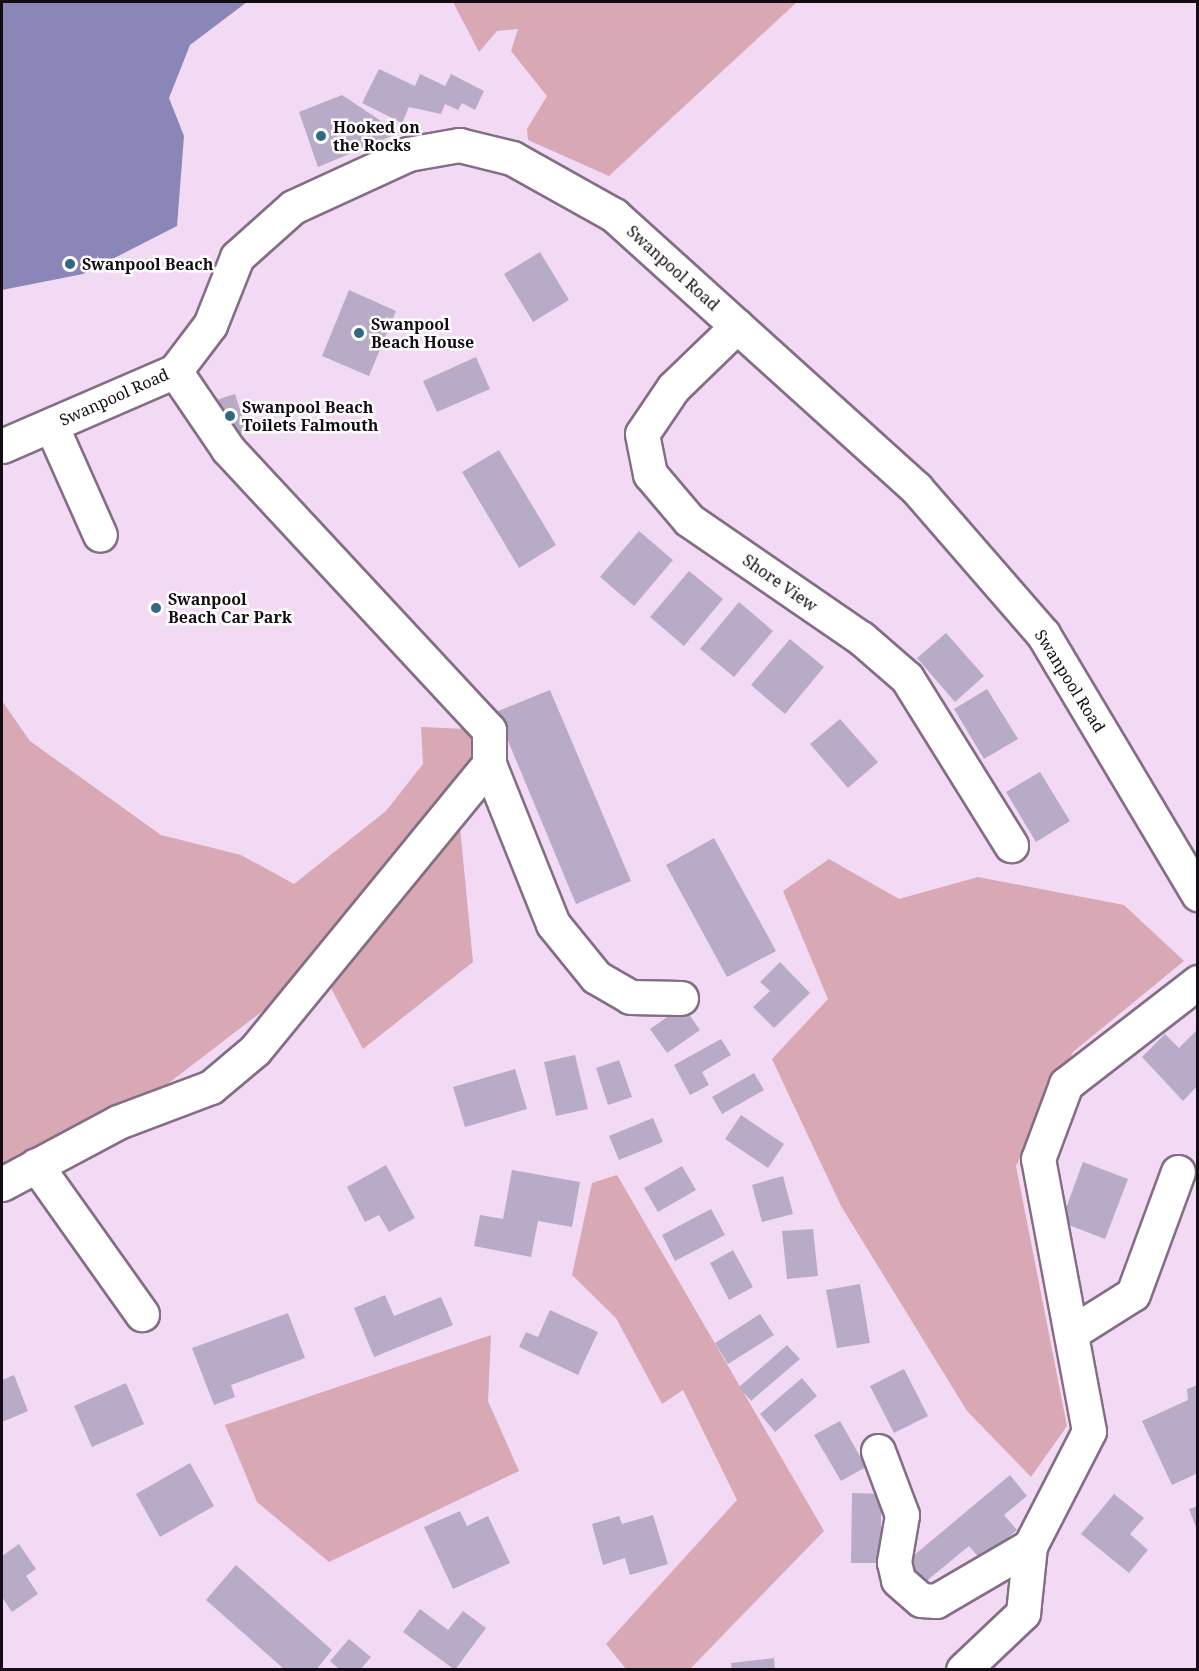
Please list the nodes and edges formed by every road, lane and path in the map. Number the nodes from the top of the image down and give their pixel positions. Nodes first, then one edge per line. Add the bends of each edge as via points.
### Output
1 (737, 326) junction
2 (175, 371) junction
3 (51, 425) junction
4 (2, 446) edge
5 (100, 535) dead end
6 (489, 764) junction
7 (1011, 845) dead end
8 (1197, 894) edge
9 (1197, 982) edge
10 (681, 998) dead end
11 (36, 1166) junction
12 (1178, 1172) dead end
13 (2, 1184) edge
14 (142, 1314) dead end
15 (1071, 1333) junction
16 (878, 1451) dead end
17 (1030, 1546) junction
18 (963, 1670) edge

1 - 2 street, Swanpool Road via 614,215 512,158 459,145 408,154 293,207 237,257 210,325
1 - 7 street, Shore View via 673,388 642,434 650,474 689,520 861,638 907,678
1 - 8 street, Swanpool Road via 916,488 1043,634
2 - 3 street, Swanpool Road
2 - 6 street via 228,449 489,730
3 - 4 street, Swanpool Road
3 - 5 street
6 - 10 street via 553,924 596,977 630,997
6 - 11 street via 255,1050 211,1088 118,1122
9 - 15 street via 1066,1084 1038,1159
11 - 13 street
11 - 14 street
12 - 15 street via 1133,1294
15 - 17 street via 1089,1431
16 - 17 street via 902,1515 894,1562 898,1580 921,1600 936,1601
17 - 18 street via 1023,1613

